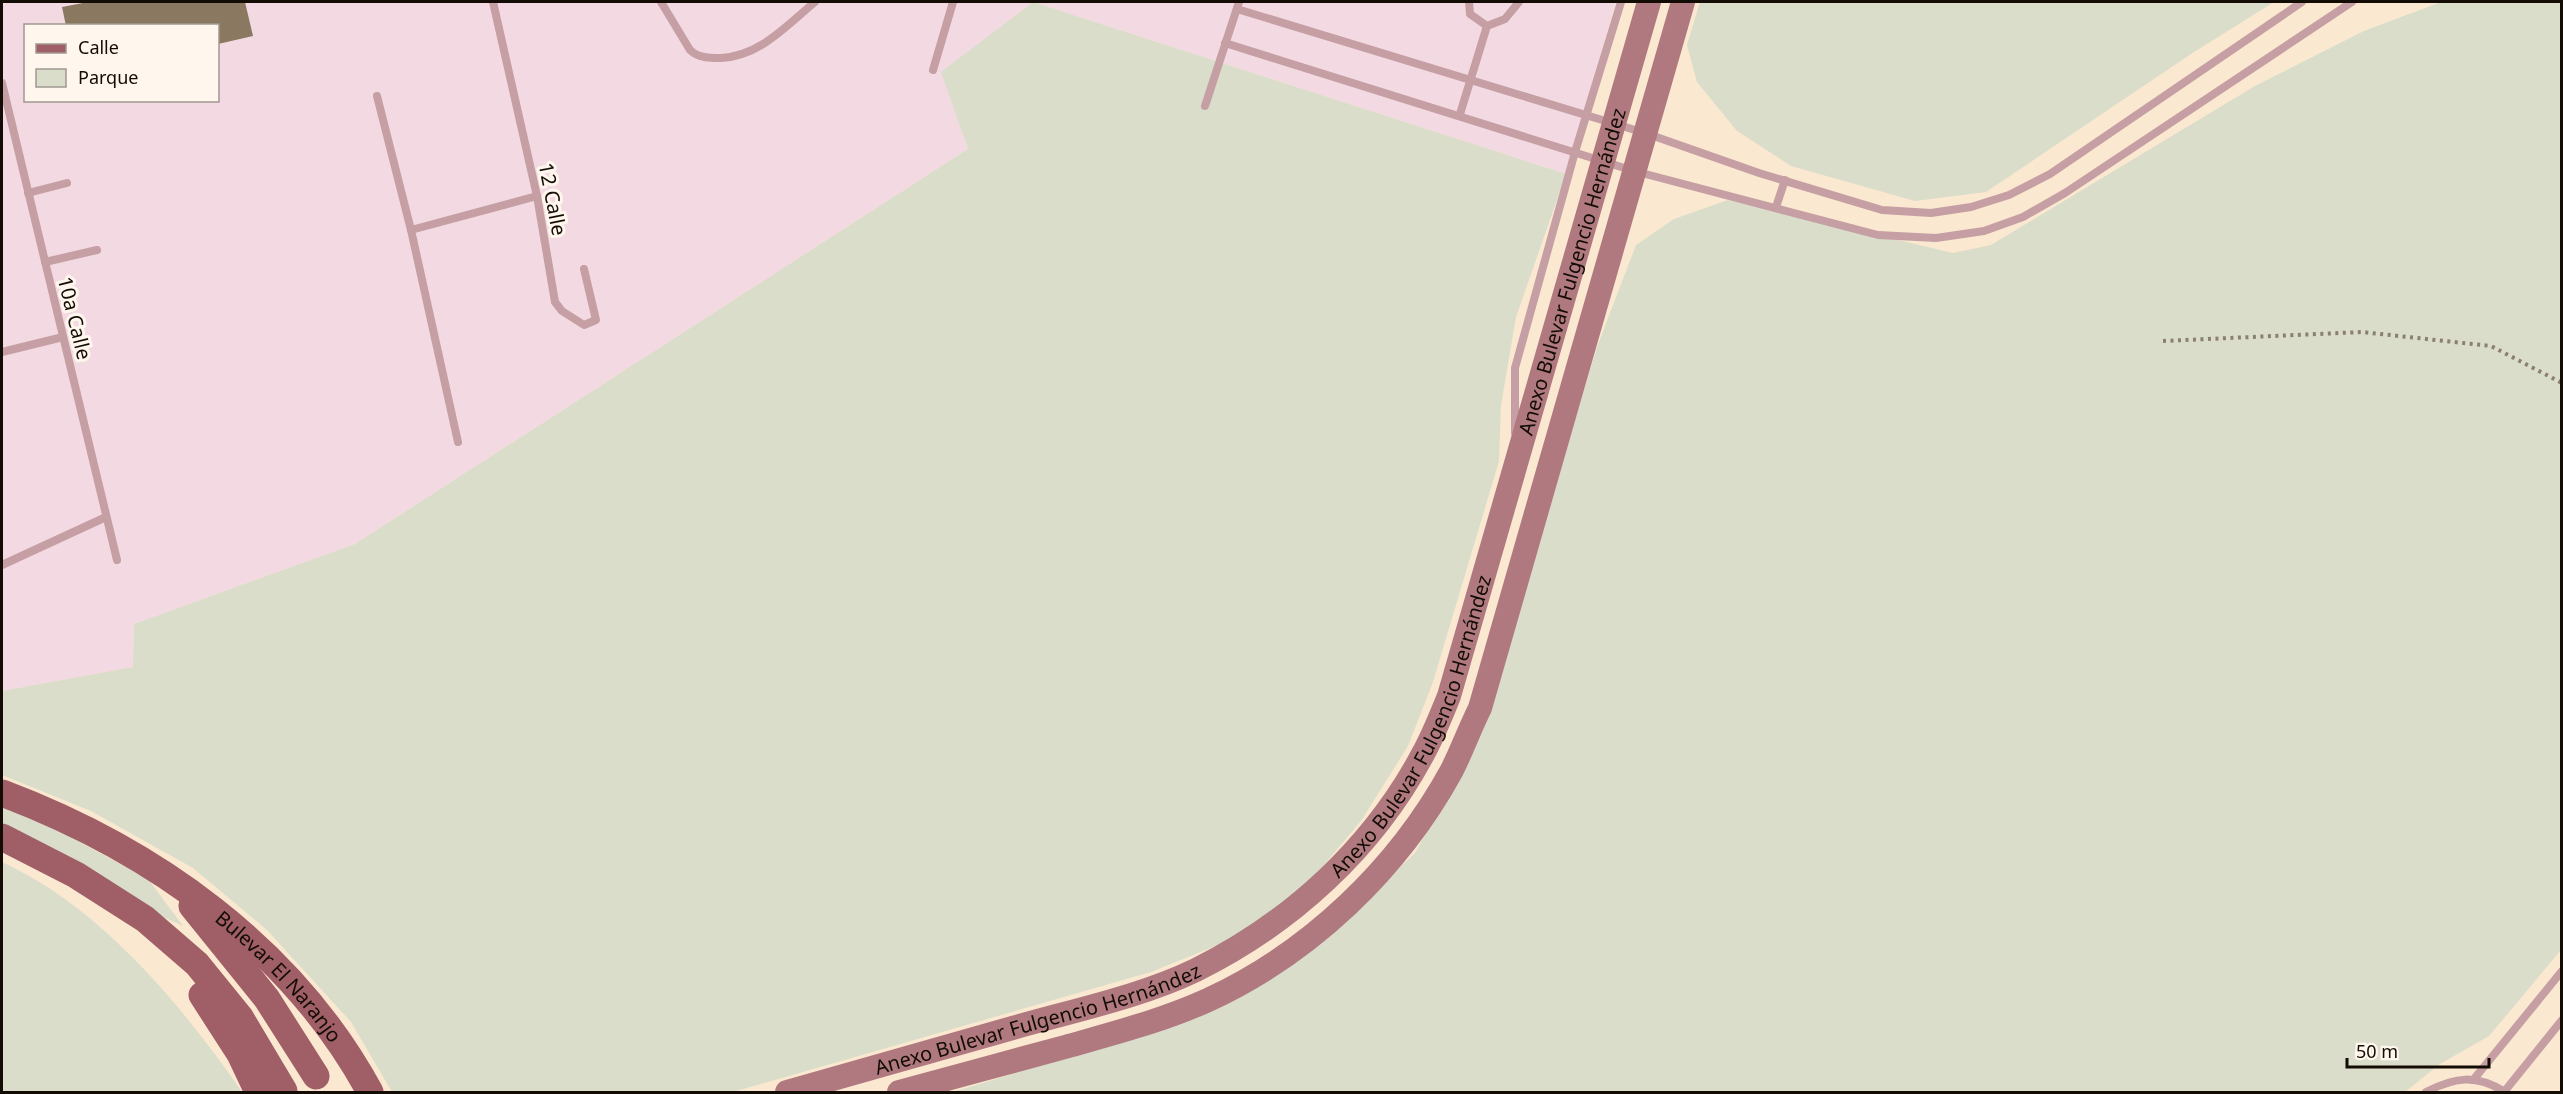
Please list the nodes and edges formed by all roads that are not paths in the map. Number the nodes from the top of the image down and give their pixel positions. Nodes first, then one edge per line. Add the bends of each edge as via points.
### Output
1 (493, 2) edge
2 (661, 2) edge
3 (815, 2) edge
4 (953, 2) edge
5 (1469, 2) edge
6 (1519, 2) edge
7 (1621, 2) edge
8 (1649, 2) edge
9 (1683, 2) edge
10 (2302, 2) edge
11 (2352, 2) edge
12 (1238, 5) edge
13 (1487, 26) junction
14 (1225, 43) junction
15 (933, 70) dead end
16 (1470, 81) junction
17 (2, 83) edge
18 (377, 96) dead end
19 (1205, 106) dead end
20 (1460, 114) junction
21 (1586, 116) junction
22 (1614, 124) junction
23 (1645, 133) junction
24 (1575, 152) junction
25 (1603, 161) junction
26 (1634, 171) junction
27 (1785, 180) junction
28 (67, 183) dead end
29 (28, 193) junction
30 (537, 196) junction
31 (1776, 207) junction
32 (411, 230) junction
33 (97, 250) dead end
34 (45, 262) junction
35 (585, 269) dead end
36 (63, 337) junction
37 (2, 352) edge
38 (458, 442) dead end
39 (1515, 473) junction
40 (106, 517) junction
41 (117, 560) dead end
42 (2, 565) edge
43 (2, 794) edge
44 (2, 837) edge
45 (168, 877) junction
46 (2562, 971) edge
47 (2562, 1020) edge
48 (316, 1076) dead end
49 (2474, 1079) junction
50 (271, 1092) edge
51 (370, 1092) edge
52 (787, 1092) edge
53 (899, 1092) edge
54 (2426, 1092) edge
55 (2504, 1092) edge

1 - 30 lane, 12 Calle
2 - 3 lane via 690,50 714,58 734,57 760,47
4 - 15 lane
5 - 13 lane via 1470,14
6 - 13 lane via 1505,19
7 - 21 lane
8 - 22 main road, Anexo Bulevar Fulgencio Hernández
9 - 23 main road, Anexo Bulevar Fulgencio Hernández
10 - 27 lane via 2050,174 2009,195 1971,207 1931,213 1882,210
11 - 31 lane via 2066,193 2023,217 1984,231 1936,238 1878,235
12 - 14 lane
12 - 16 lane
13 - 16 lane
14 - 19 lane
14 - 20 lane
16 - 20 lane
16 - 21 lane
17 - 29 lane, 10a Calle
18 - 32 lane
20 - 24 lane
21 - 22 lane
21 - 24 lane
22 - 23 lane
22 - 25 main road, Anexo Bulevar Fulgencio Hernández
23 - 26 main road, Anexo Bulevar Fulgencio Hernández
23 - 27 lane
24 - 25 lane
24 - 39 lane via 1515,368
25 - 26 lane
25 - 39 main road, Anexo Bulevar Fulgencio Hernández
26 - 31 lane
26 - 53 main road, Anexo Bulevar Fulgencio Hernández via 1480,708 1452,770 1416,828 1372,880 1323,927 1268,967 1208,1000 1144,1025
27 - 31 lane
28 - 29 lane
29 - 34 lane, 10a Calle
30 - 32 lane
30 - 35 lane, 12 Calle via 555,302 584,325 596,320
32 - 38 lane
33 - 34 lane
34 - 36 lane, 10a Calle
36 - 37 lane
36 - 40 lane, 10a Calle
39 - 52 main road, Anexo Bulevar Fulgencio Hernández via 1449,696 1423,754 1389,809 1348,858 1302,902 1250,939 1204,965 1134,993
40 - 41 lane, 10a Calle
40 - 42 lane
43 - 45 main road, Bulevar El Naranjo via 100,837
44 - 50 main road via 76,875 140,925 208,1002 240,1054
45 - 48 main road, Bulevar El Naranjo via 248,972
45 - 51 main road, Bulevar El Naranjo via 238,928 288,978 333,1033
46 - 49 lane
47 - 55 lane
49 - 54 lane via 2447,1081
49 - 55 lane

